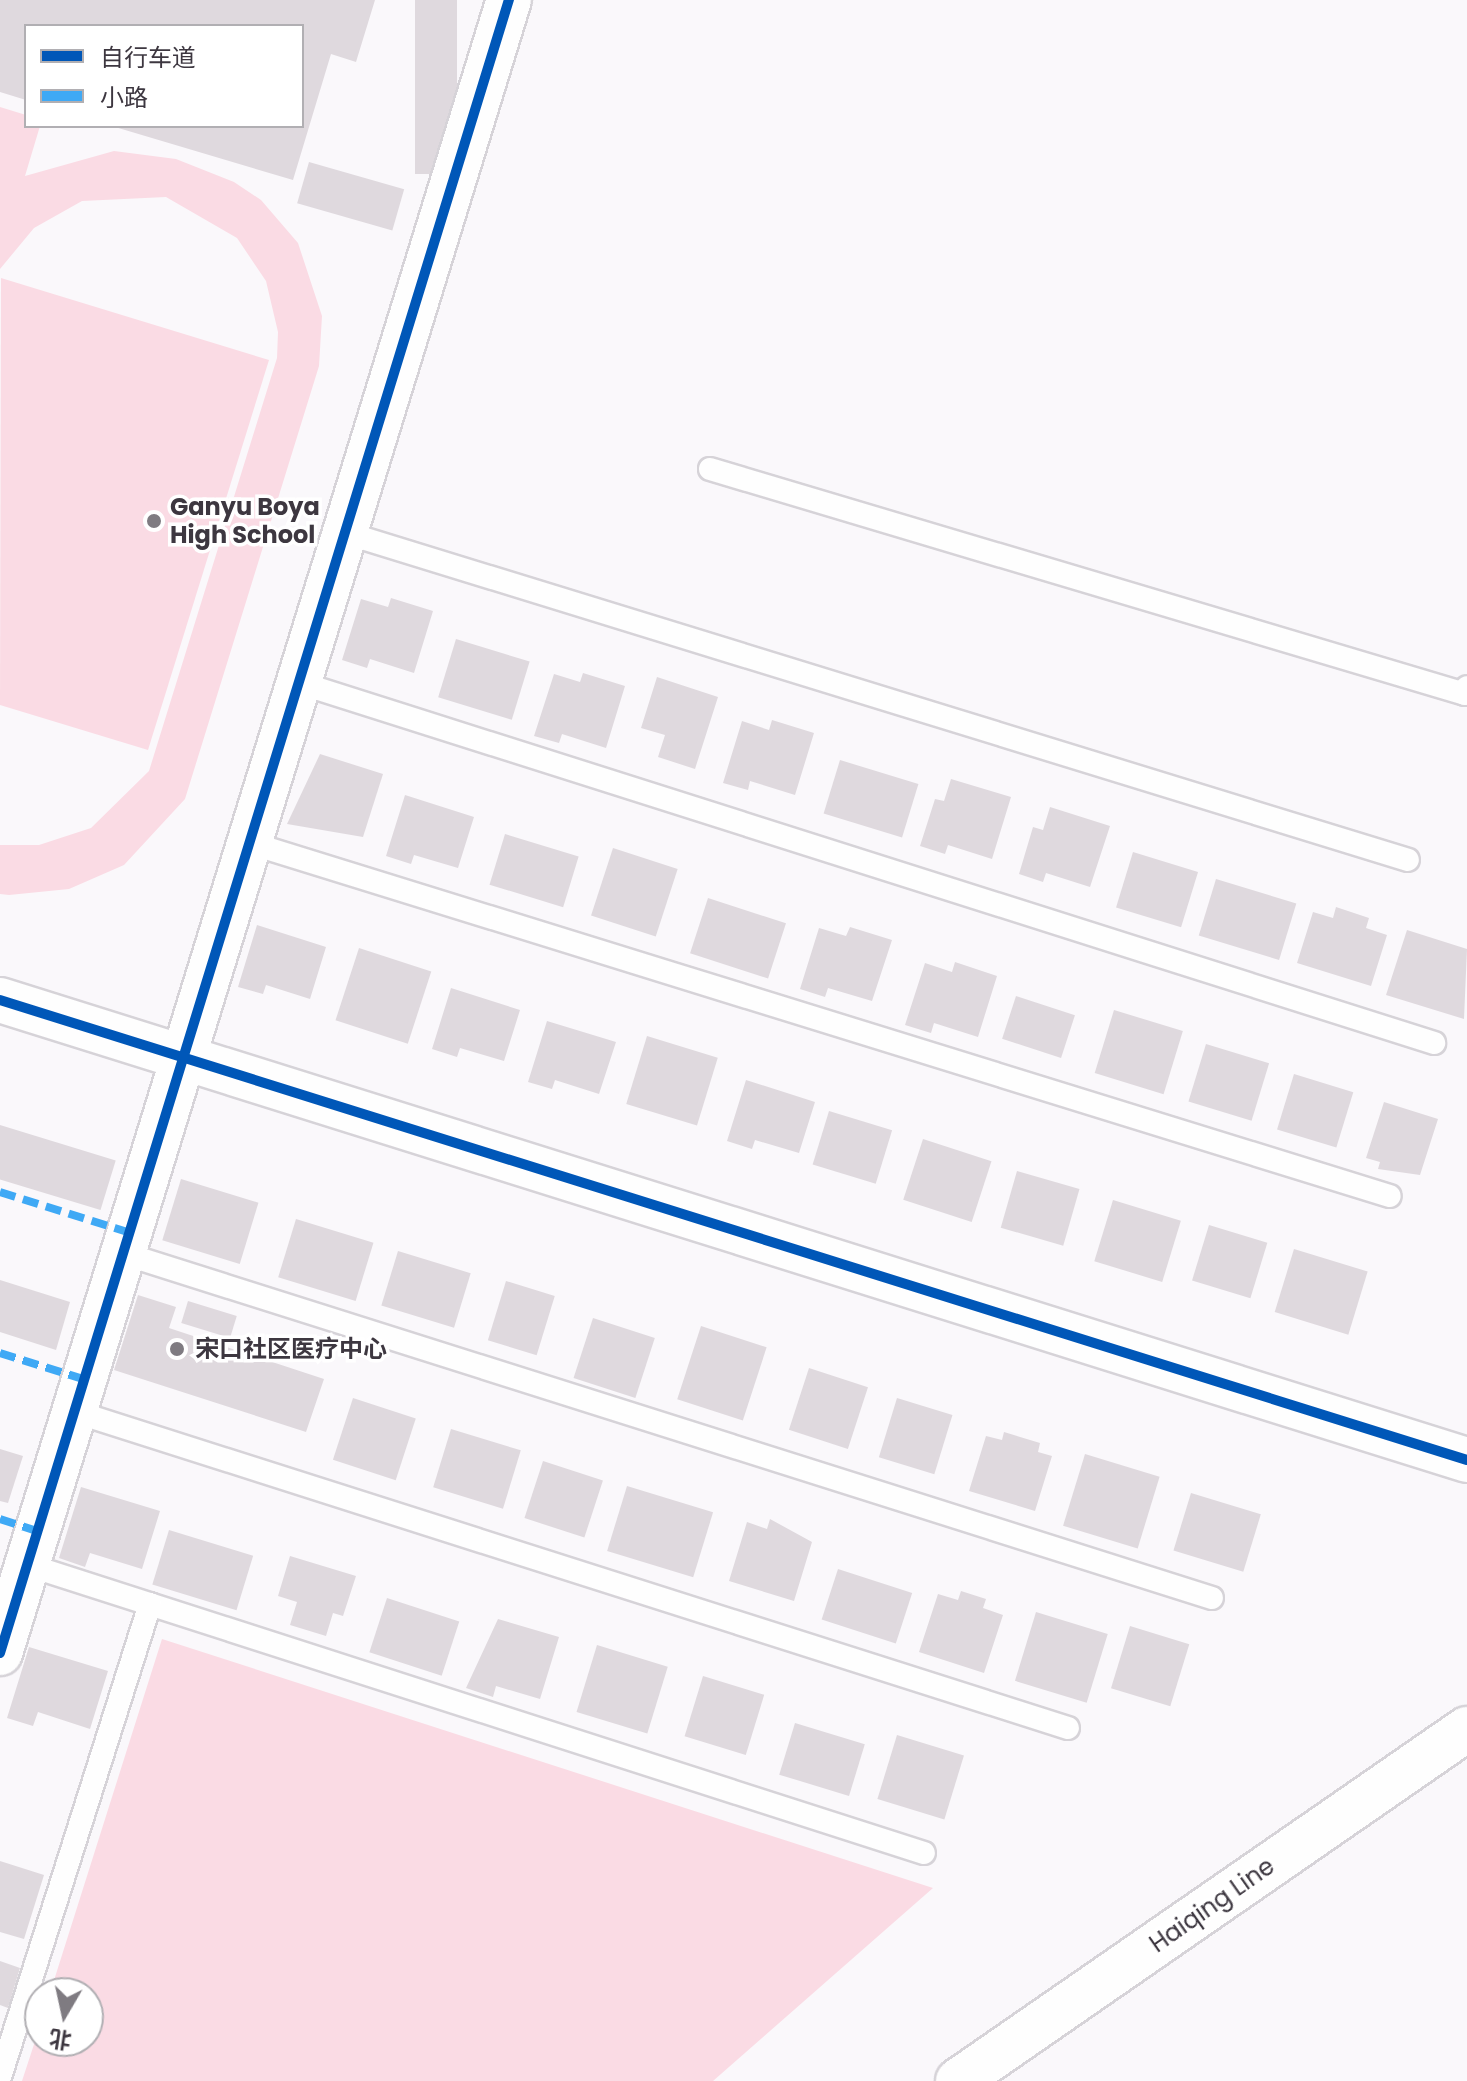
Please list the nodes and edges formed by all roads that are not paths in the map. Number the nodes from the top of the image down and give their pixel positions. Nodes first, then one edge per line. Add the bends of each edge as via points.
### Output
1 (509, 0) edge
2 (710, 469) dead end
3 (346, 533) junction
4 (300, 683) junction
5 (1467, 687) edge
6 (250, 843) junction
7 (1408, 860) dead end
8 (0, 1000) edge
9 (1434, 1043) dead end
10 (185, 1058) junction
11 (1390, 1196) dead end
12 (125, 1254) junction
13 (76, 1412) junction
14 (1467, 1460) edge
15 (28, 1565) junction
16 (1212, 1598) dead end
17 (150, 1604) junction
18 (0, 1653) edge
19 (1068, 1728) dead end
20 (1467, 1729) edge
21 (924, 1853) dead end
22 (0, 2077) edge
23 (958, 2081) edge

1 - 3 street
2 - 5 lane via 1465,694
3 - 4 street
3 - 7 lane
4 - 6 street
4 - 9 lane
6 - 10 street
6 - 11 lane
8 - 10 street
10 - 12 street
10 - 14 street
12 - 13 street
12 - 16 lane
13 - 15 street
13 - 19 lane
15 - 17 lane
15 - 18 street
17 - 21 lane
17 - 22 lane
20 - 23 street, Haiqing Line

